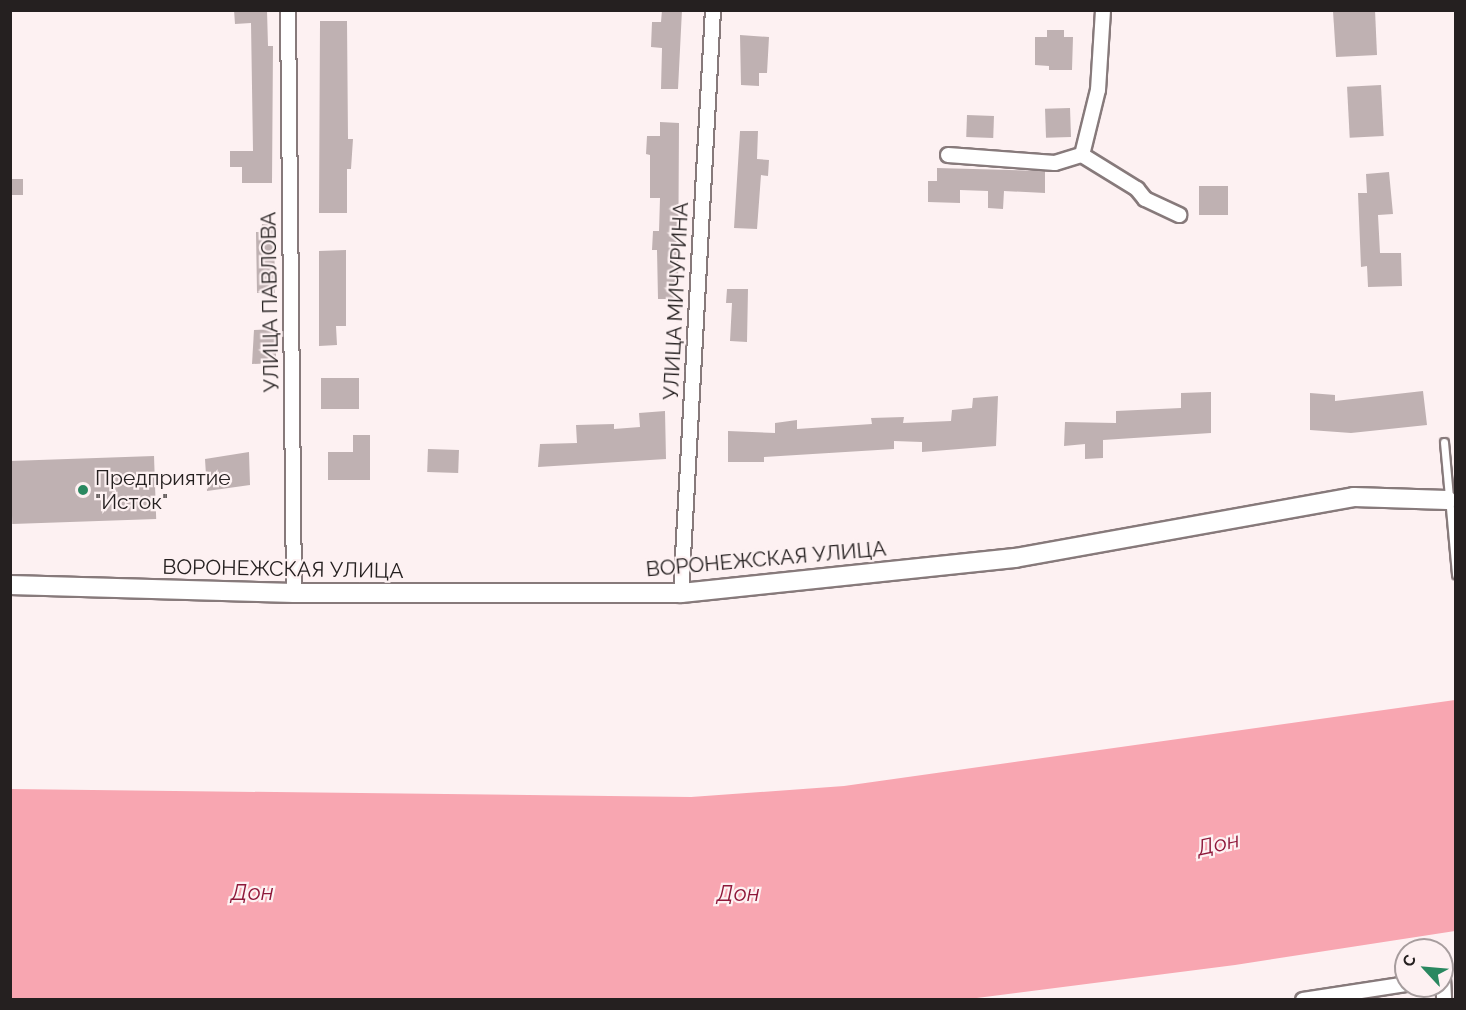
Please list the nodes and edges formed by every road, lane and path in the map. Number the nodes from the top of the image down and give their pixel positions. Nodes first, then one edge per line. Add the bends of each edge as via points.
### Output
1 (288, 10) edge
2 (713, 10) edge
3 (1103, 10) edge
4 (948, 155) dead end
5 (1082, 155) junction
6 (1180, 215) dead end
7 (1444, 442) dead end
8 (1450, 498) edge
9 (1455, 574) edge
10 (10, 585) edge
11 (294, 593) junction
12 (681, 593) junction
13 (1394, 986) edge
14 (1303, 999) edge

1 - 11 street, УЛИЦА ПАВЛОВА
2 - 12 street, УЛИЦА МИЧУРИНА
3 - 5 street via 1098,90
4 - 5 street via 1055,163
5 - 6 street via 1137,189 1145,199
7 - 8 lane
8 - 9 lane
8 - 12 street, ВОРОНЕЖСКАЯ УЛИЦА via 1354,496 1015,558
10 - 11 street, ВОРОНЕЖСКАЯ УЛИЦА
11 - 12 street, ВОРОНЕЖСКАЯ УЛИЦА
13 - 14 street

